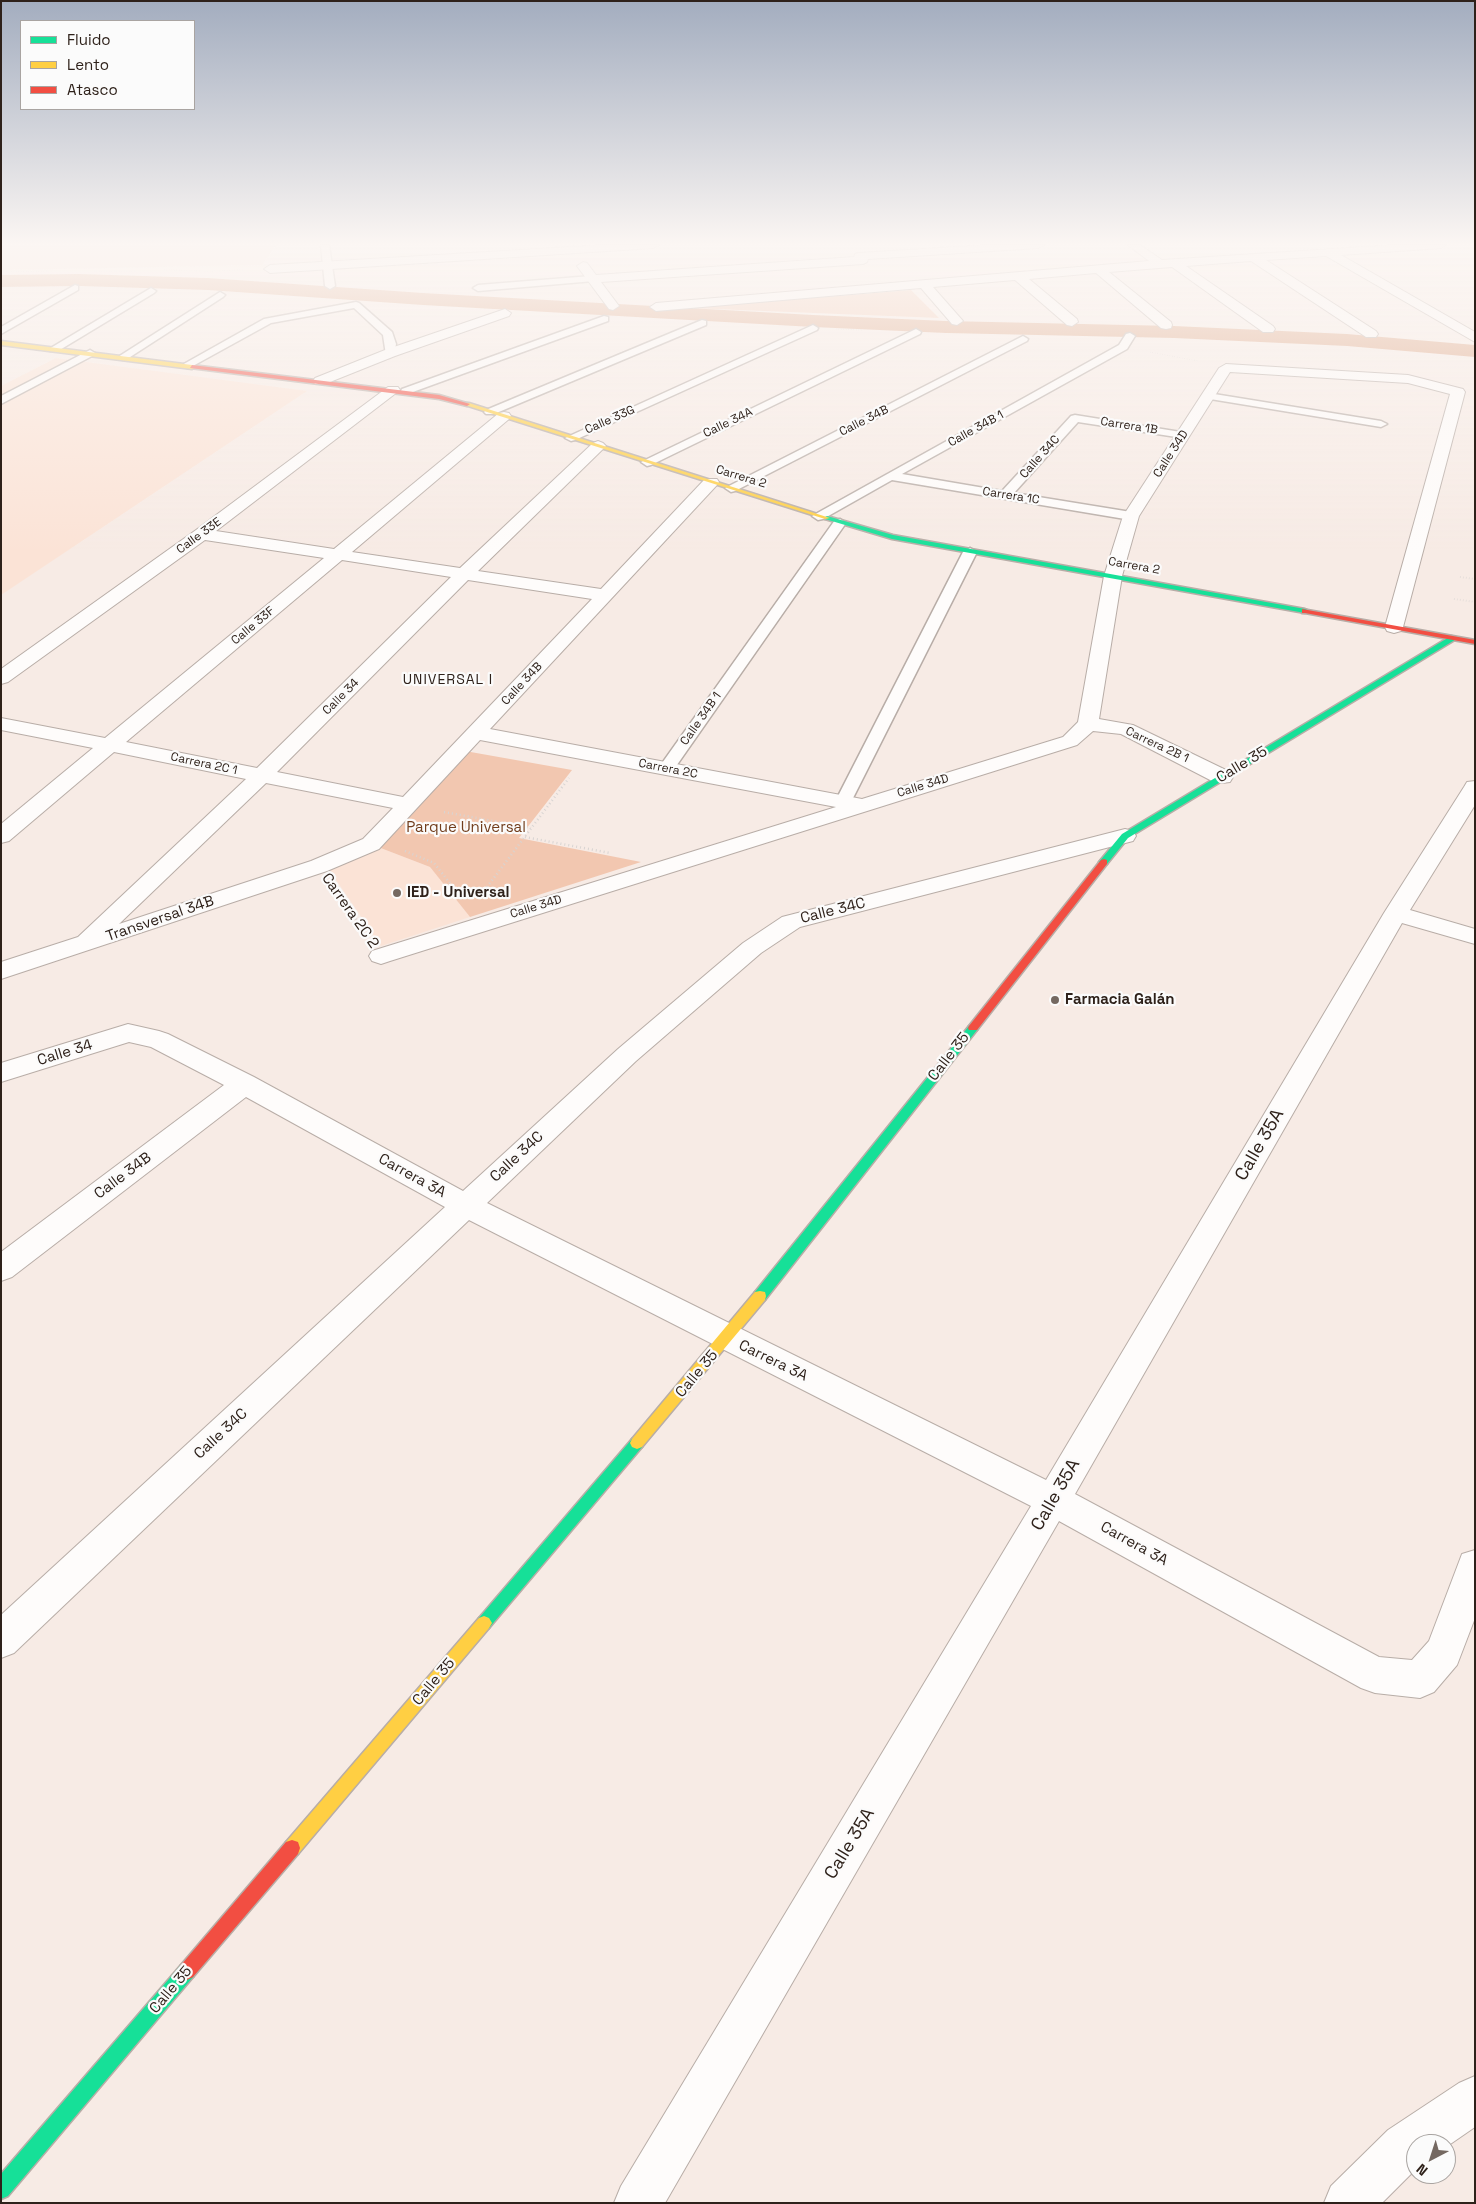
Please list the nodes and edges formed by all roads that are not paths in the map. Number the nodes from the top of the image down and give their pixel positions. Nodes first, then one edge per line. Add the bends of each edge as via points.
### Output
1 (44, 348) edge
2 (137, 348) edge
3 (219, 348) edge
4 (391, 348) edge
5 (405, 348) edge
6 (521, 348) edge
7 (646, 348) edge
8 (769, 348) edge
9 (883, 348) edge
10 (1006, 348) edge
11 (1121, 348) edge
12 (54, 349) joint
13 (90, 353) junction
14 (390, 353) junction
15 (123, 357) junction
16 (187, 365) junction
17 (320, 381) junction
18 (400, 390) junction
19 (1208, 396) junction
20 (1, 400) edge
21 (497, 414) junction
22 (1075, 418) joint
23 (1381, 424) dead end
24 (1183, 435) junction
25 (571, 438) junction
26 (598, 446) junction
27 (647, 462) junction
28 (891, 476) junction
29 (711, 482) junction
30 (731, 488) junction
31 (1005, 495) junction
32 (818, 516) junction
33 (1131, 516) junction
34 (840, 522) junction
35 (202, 534) junction
36 (970, 552) junction
37 (339, 554) junction
38 (463, 574) junction
39 (1113, 576) junction
40 (604, 595) junction
41 (1394, 627) junction
42 (1454, 638) junction
43 (1475, 642) edge
44 (1, 678) edge
45 (1, 724) edge
46 (1088, 724) junction
47 (477, 733) junction
48 (111, 744) junction
49 (666, 769) junction
50 (262, 775) junction
51 (1222, 777) junction
52 (1475, 787) edge
53 (407, 804) junction
54 (852, 804) junction
55 (1, 836) edge
56 (1125, 836) junction
57 (319, 866) joint
58 (1396, 913) junction
59 (1475, 937) edge
60 (82, 945) junction
61 (381, 956) road end
62 (1, 970) edge
63 (128, 1033) joint
64 (1, 1073) edge
65 (244, 1084) junction
66 (465, 1206) junction
67 (1, 1269) edge
68 (727, 1338) junction
69 (1054, 1500) junction
70 (1475, 1566) edge
71 (1, 1640) edge
72 (1475, 2099) edge
73 (1, 2189) edge
74 (638, 2203) edge
75 (1348, 2203) edge

1 - 12 street, Carrera 2
2 - 15 lane
3 - 16 lane
4 - 14 lane
5 - 14 street
6 - 18 lane, Calle 33E
7 - 21 lane, Calle 33F
8 - 25 lane, Calle 33G
9 - 27 lane, Calle 34A
10 - 30 lane, Calle 34B
11 - 28 lane, Calle 34B 1
12 - 13 street, Carrera 2
13 - 15 street, Carrera 2
13 - 20 lane
14 - 17 street
15 - 16 street, Carrera 2
16 - 17 street, Carrera 2
17 - 18 street, Carrera 2
18 - 21 street, Carrera 2 via 460,401
18 - 35 street, Calle 33E
19 - 23 lane
19 - 24 street, Calle 34D
19 - 41 street, Calle 34D via 1226,368 1408,379 1458,392
21 - 25 street, Carrera 2
21 - 37 street, Calle 33F
22 - 24 lane, Carrera 1B
22 - 31 lane, Calle 34C
24 - 33 street, Calle 34D
25 - 26 street, Carrera 2
26 - 27 street, Carrera 2
26 - 38 street, Calle 34
27 - 29 street, Carrera 2
28 - 31 lane, Carrera 1C
28 - 32 lane, Calle 34B 1
29 - 30 street, Carrera 2
29 - 40 street, Calle 34B
30 - 32 street, Carrera 2
31 - 33 lane, Carrera 1C
32 - 34 street, Carrera 2
33 - 39 street, Calle 34D
34 - 36 street, Carrera 2 via 892,537
34 - 49 lane, Calle 34B 1
35 - 37 street
35 - 44 street, Calle 33E
36 - 39 street, Carrera 2
36 - 54 lane
37 - 38 street
37 - 48 street, Calle 33F
38 - 40 street
38 - 50 street, Calle 34
39 - 41 street, Carrera 2
39 - 46 street, Calle 34D
40 - 47 street, Calle 34B
41 - 42 street, Carrera 2
42 - 43 street, Carrera 2
42 - 51 street, Calle 35
45 - 48 street, Carrera 2C 1
46 - 51 street, Carrera 2B 1 via 1126,729
46 - 54 street, Calle 34D via 1070,741
47 - 49 street, Carrera 2C
47 - 53 street, Calle 34B
48 - 50 street, Carrera 2C 1
48 - 55 street, Calle 33F
49 - 54 street, Carrera 2C
50 - 53 street, Carrera 2C 1
50 - 60 street, Calle 34
51 - 56 street, Calle 35
52 - 58 street, Calle 35A
53 - 57 street, Calle 34B via 371,844
54 - 61 street, Calle 34D via 670,865 477,917
56 - 66 street, Calle 34C via 791,922 752,948 627,1055
56 - 68 street, Calle 35
57 - 60 street, Transversal 34B
58 - 59 street
58 - 69 street, Calle 35A
60 - 62 street, Transversal 34B
63 - 64 street, Calle 34
63 - 65 street, Carrera 3A via 159,1040
65 - 66 street, Carrera 3A
65 - 67 street, Calle 34B
66 - 68 street, Carrera 3A
66 - 71 street, Calle 34C
68 - 69 street, Carrera 3A
68 - 73 street, Calle 35
69 - 70 street, Carrera 3A via 1375,1675 1420,1679 1444,1652
69 - 74 street, Calle 35A
72 - 75 street via 1404,2147

